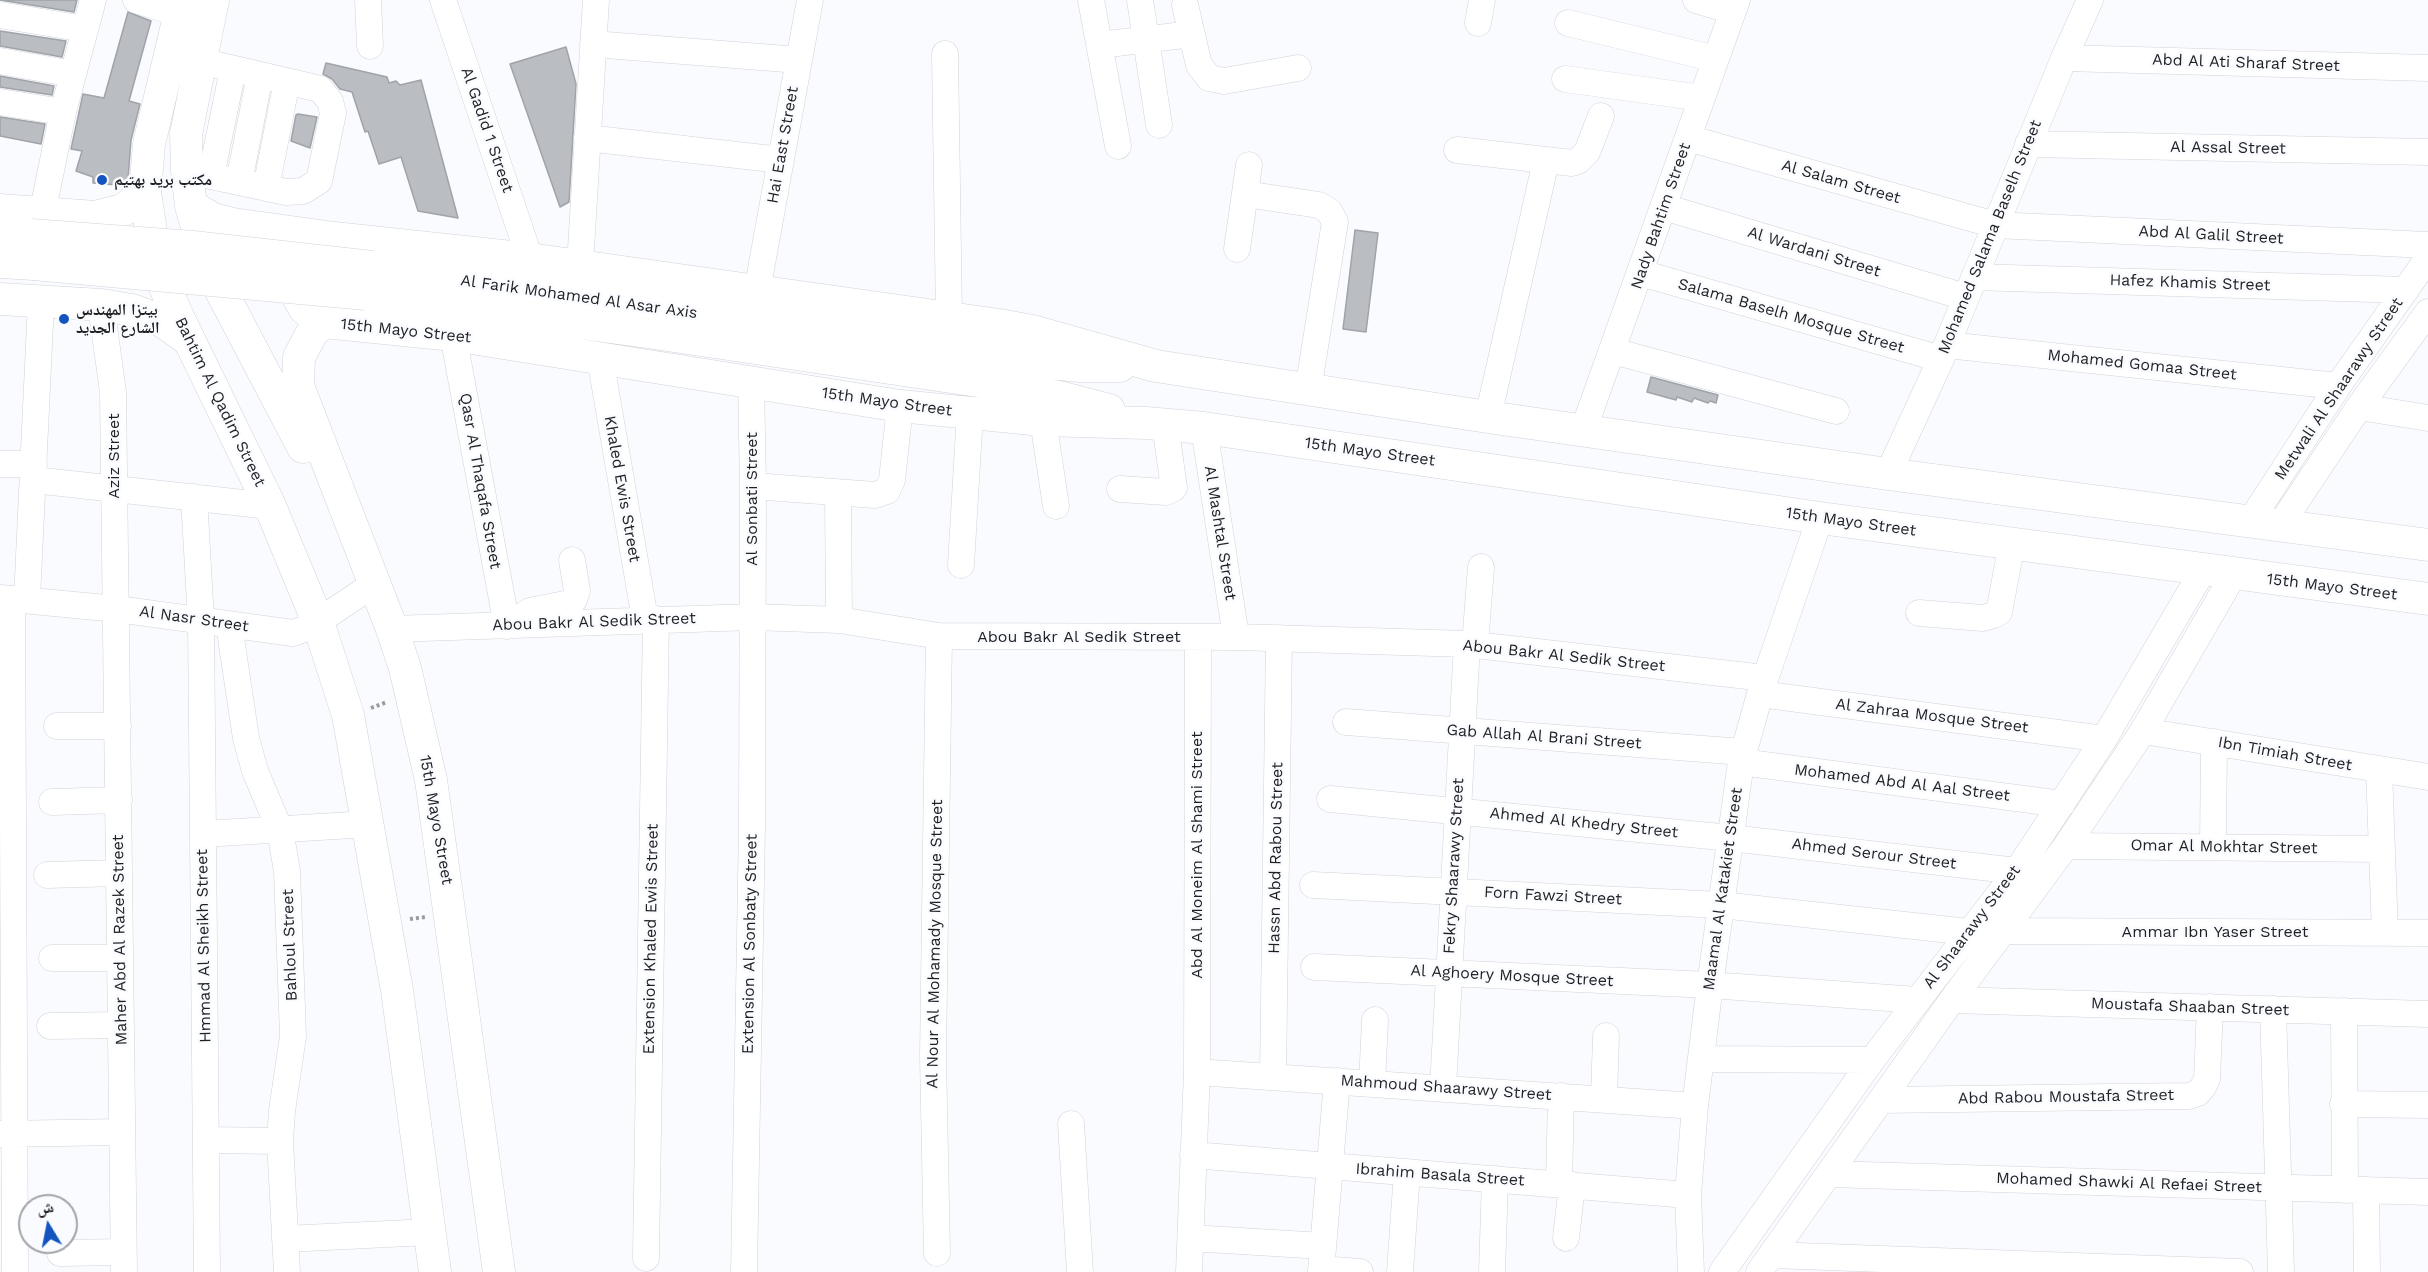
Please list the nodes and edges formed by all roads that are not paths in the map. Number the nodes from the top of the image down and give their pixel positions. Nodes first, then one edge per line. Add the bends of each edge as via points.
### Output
1 (93, 0) edge
2 (136, 0) edge
3 (213, 0) edge
4 (368, 0) edge
5 (443, 0) edge
6 (596, 0) edge
7 (810, 0) edge
8 (1091, 0) edge
9 (1140, 0) edge
10 (1696, 0) edge
11 (2090, 0) edge
12 (1185, 5) dead end
13 (1735, 5) edge
14 (182, 7) edge
15 (0, 15) edge
16 (1568, 23) dead end
17 (85, 29) junction
18 (1192, 34) junction
19 (1146, 39) junction
20 (593, 44) junction
21 (1100, 45) junction
22 (370, 46) dead end
23 (945, 54) dead end
24 (2064, 58) junction
25 (1716, 59) junction
26 (799, 60) junction
27 (0, 61) edge
28 (200, 61) junction
29 (1298, 68) dead end
30 (2428, 68) edge
31 (233, 69) junction
32 (73, 74) junction
33 (260, 75) junction
34 (1565, 79) dead end
35 (287, 81) junction
36 (1702, 98) junction
37 (0, 102) edge
38 (63, 112) junction
39 (1601, 116) dead end
40 (1159, 125) dead end
41 (588, 138) junction
42 (1688, 138) junction
43 (2028, 144) junction
44 (1118, 146) dead end
45 (1457, 150) dead end
46 (2428, 152) edge
47 (781, 160) junction
48 (1546, 161) junction
49 (1249, 165) dead end
50 (199, 174) junction
51 (239, 182) junction
52 (266, 188) junction
53 (145, 193) junction
54 (1245, 194) junction
55 (191, 206) junction
56 (1664, 207) junction
57 (0, 210) edge
58 (42, 214) junction
59 (95, 217) junction
60 (1995, 225) junction
61 (0, 233) edge
62 (334, 238) junction
63 (2428, 245) edge
64 (1237, 249) dead end
65 (2428, 258) edge
66 (530, 260) junction
67 (0, 262) edge
68 (580, 266) junction
69 (1641, 273) junction
70 (1969, 287) junction
71 (2406, 290) junction
72 (757, 291) junction
73 (0, 299) edge
74 (41, 302) junction
75 (101, 304) junction
76 (2428, 312) edge
77 (949, 318) junction
78 (324, 322) junction
79 (453, 335) junction
80 (2418, 339) edge
81 (189, 340) junction
82 (1613, 351) junction
83 (1944, 352) junction
84 (600, 358) junction
85 (1156, 366) junction
86 (751, 382) junction
87 (2338, 386) junction
88 (1308, 390) junction
89 (900, 406) junction
90 (2359, 407) junction
91 (1836, 411) dead end
92 (970, 413) junction
93 (1488, 417) junction
94 (2428, 418) edge
95 (1043, 420) junction
96 (1156, 424) junction
97 (1204, 428) junction
98 (1584, 431) junction
99 (0, 464) edge
100 (34, 472) junction
101 (1888, 474) junction
102 (753, 486) junction
103 (113, 489) junction
104 (1120, 489) dead end
105 (838, 493) junction
106 (194, 497) junction
107 (270, 506) junction
108 (1056, 506) dead end
109 (1820, 518) junction
110 (2266, 522) junction
111 (2012, 544) junction
112 (2428, 544) edge
113 (572, 560) dead end
114 (962, 565) dead end
115 (1481, 567) dead end
116 (2203, 570) junction
117 (2234, 574) junction
118 (374, 584) junction
119 (13, 598) edge
120 (2428, 598) edge
121 (117, 609) junction
122 (1919, 612) dead end
123 (753, 617) junction
124 (651, 619) junction
125 (839, 620) junction
126 (201, 621) junction
127 (318, 622) junction
128 (229, 625) junction
129 (507, 626) junction
130 (392, 628) junction
131 (939, 636) junction
132 (1236, 637) junction
133 (1198, 638) junction
134 (1279, 638) junction
135 (1471, 645) junction
136 (1763, 686) junction
137 (1346, 722) dead end
138 (57, 726) dead end
139 (118, 726) junction
140 (1461, 730) junction
141 (2143, 730) junction
142 (2104, 739) junction
143 (2214, 742) junction
144 (1742, 757) junction
145 (2379, 770) junction
146 (2428, 777) edge
147 (1330, 799) dead end
148 (119, 800) junction
149 (52, 802) dead end
150 (2062, 804) junction
151 (1457, 810) junction
152 (369, 824) junction
153 (280, 830) junction
154 (203, 834) junction
155 (1731, 838) junction
156 (2066, 846) junction
157 (2213, 847) junction
158 (2382, 849) junction
159 (6, 851) edge
160 (2017, 871) junction
161 (119, 873) junction
162 (47, 875) dead end
163 (1313, 885) dead end
164 (1453, 891) junction
165 (1721, 905) junction
166 (2002, 931) junction
167 (1969, 932) junction
168 (2385, 933) junction
169 (2428, 933) edge
170 (52, 958) dead end
171 (120, 958) junction
172 (1314, 967) dead end
173 (1449, 973) junction
174 (1710, 985) junction
175 (1917, 1000) junction
176 (1952, 1000) junction
177 (2210, 1007) junction
178 (2273, 1009) junction
179 (2344, 1011) junction
180 (2428, 1014) edge
181 (1375, 1020) dead end
182 (121, 1025) junction
183 (50, 1026) dead end
184 (1606, 1036) dead end
185 (1701, 1059) junction
186 (1872, 1060) junction
187 (1197, 1072) junction
188 (1273, 1077) junction
189 (1337, 1081) junction
190 (1372, 1083) junction
191 (1443, 1088) junction
192 (1561, 1096) junction
193 (1605, 1098) junction
194 (1881, 1100) junction
195 (2343, 1104) junction
196 (2428, 1105) edge
197 (1695, 1106) junction
198 (1071, 1124) dead end
199 (122, 1132) junction
200 (7, 1134) edge
201 (206, 1140) junction
202 (280, 1141) junction
203 (1193, 1155) junction
204 (1330, 1166) junction
205 (1407, 1172) junction
206 (1829, 1173) junction
207 (1495, 1179) junction
208 (1565, 1184) junction
209 (2278, 1188) junction
210 (2355, 1190) junction
211 (2428, 1192) edge
212 (1688, 1196) junction
213 (429, 1232) junction
214 (1191, 1238) junction
215 (1566, 1238) dead end
216 (285, 1239) junction
217 (937, 1253) dead end
218 (67, 1254) edge
219 (646, 1258) dead end
220 (124, 1262) edge
221 (1321, 1262) edge
222 (1765, 1264) edge
223 (15, 1272) edge
224 (207, 1272) edge
225 (287, 1272) edge
226 (435, 1272) edge
227 (499, 1272) edge
228 (744, 1272) edge
229 (1080, 1272) edge
230 (1190, 1272) edge
231 (1360, 1272) edge
232 (1400, 1272) edge
233 (1491, 1272) edge
234 (1691, 1272) edge
235 (1722, 1272) edge
236 (2240, 1272) edge
237 (2281, 1272) edge
238 (2367, 1272) edge

1 - 17 street
2 - 14 street
3 - 28 main road
4 - 22 street
5 - 66 street, Al Gadid 1 Street
6 - 20 street
7 - 26 street, Hai East Street
8 - 21 street
9 - 19 street
10 - 13 street
11 - 24 street, Mohamed Salama Baselh Street
12 - 18 street
13 - 25 street, Nady Bahtim Street
14 - 53 main road, Bahtim Al Qadim Street via 149,144
15 - 17 street
16 - 25 street
17 - 32 street
18 - 19 street
18 - 29 street via 1199,65 1214,80
19 - 21 street
19 - 40 street
20 - 26 street
20 - 41 street
21 - 44 street
23 - 77 street
24 - 30 street, Abd Al Ati Sharaf Street
24 - 43 street, Mohamed Salama Baselh Street
25 - 36 street, Nady Bahtim Street
26 - 47 street, Hai East Street
27 - 32 street
28 - 31 street
28 - 50 main road via 186,134
31 - 33 street
31 - 50 street
32 - 38 street
33 - 35 street
33 - 51 street
34 - 36 street
35 - 52 street
35 - 52 street via 320,89 330,101 333,113 319,181 294,193
36 - 42 street, Nady Bahtim Street
37 - 38 street
38 - 58 street
39 - 48 street via 1583,157 1572,164
41 - 47 street
41 - 68 street
42 - 56 street, Nady Bahtim Street
42 - 60 street, Al Salam Street
43 - 46 street, Al Assal Street
43 - 60 street, Mohamed Salama Baselh Street
45 - 48 street
47 - 72 street, Hai East Street
48 - 93 street
49 - 54 street
50 - 51 street
50 - 55 main road
51 - 52 street
53 - 59 main road via 123,210
53 - 81 main road, Bahtim Al Qadim Street via 155,256
54 - 64 street
54 - 88 street via 1319,205 1329,211 1335,222
55 - 62 main road via 223,222
55 - 118 main road via 217,283
56 - 69 street, Nady Bahtim Street
56 - 70 street, Al Wardani Street
57 - 58 main road
58 - 59 main road
59 - 75 main road via 111,226 124,259 122,276 114,292
60 - 63 street, Abd Al Galil Street
60 - 70 street, Mohamed Salama Baselh Street
61 - 85 main road, Al Farik Mohamed Al Asar Axis, bridge via 193,247 372,267 1036,362
62 - 66 main road
62 - 78 main road via 312,247 304,255 296,277 305,309
65 - 71 street, Metwali Al Shaarawy Street
66 - 68 main road
67 - 96 main road, Al Farik Mohamed Al Asar Axis, bridge via 366,294 647,332 978,381 1063,398
68 - 72 main road
69 - 82 street, Nady Bahtim Street
69 - 83 street, Salama Baselh Mosque Street
70 - 71 street, Hafez Khamis Street
70 - 83 street, Mohamed Salama Baselh Street
71 - 87 street, Metwali Al Shaarawy Street
72 - 77 main road
73 - 74 main road
74 - 75 main road
74 - 100 street
75 - 81 main road via 146,314
75 - 103 street, Aziz Street via 113,392
76 - 80 street, Metwali Al Shaarawy Street
77 - 85 main road via 1032,331
78 - 79 main road, 15th Mayo Street
78 - 118 main road, 15th Mayo Street via 313,332 299,357 298,386
79 - 84 main road, 15th Mayo Street
79 - 129 street, Qasr Al Thaqafa Street
80 - 90 street, Metwali Al Shaarawy Street
81 - 107 main road, Bahtim Al Qadim Street
82 - 91 street
82 - 98 street, Nady Bahtim Street
83 - 87 street, Mohamed Gomaa Street
83 - 101 street, Mohamed Salama Baselh Street
84 - 86 main road, 15th Mayo Street
84 - 124 street, Khaled Ewis Street
85 - 88 main road
86 - 89 main road, 15th Mayo Street
86 - 102 street, Al Sonbati Street
87 - 110 street, Metwali Al Shaarawy Street
88 - 93 main road
89 - 92 main road, 15th Mayo Street
89 - 105 street via 892,480 887,491 875,495
90 - 94 street
90 - 110 street, Metwali Al Shaarawy Street
92 - 95 main road, 15th Mayo Street
92 - 114 street
93 - 98 main road
95 - 96 main road, 15th Mayo Street
95 - 108 street
96 - 97 main road, 15th Mayo Street
96 - 104 street via 1174,488 1166,492
97 - 109 main road, 15th Mayo Street
97 - 132 street, Al Mashtal Street
98 - 101 main road
99 - 100 street
100 - 103 street
100 - 119 street
101 - 110 main road
102 - 105 street
102 - 123 street, Al Sonbati Street
103 - 106 street
103 - 121 street, Aziz Street
105 - 125 street
106 - 107 street
106 - 126 street, Hmmad Al Sheikh Street
107 - 127 main road, Bahtim Al Qadim Street
109 - 111 main road, 15th Mayo Street
109 - 136 street, Maamal Al Katakiet Street
110 - 112 main road
111 - 116 main road, 15th Mayo Street
111 - 122 street via 1999,612 1983,618
113 - 129 street via 577,591 574,600 530,611
115 - 135 street, Fekry Shaarawy Street
116 - 117 main road, 15th Mayo Street
116 - 142 street, Al Shaarawy Street
117 - 120 main road, 15th Mayo Street
117 - 141 street, Al Shaarawy Street
118 - 127 street, Al Nasr Street
118 - 130 main road, 15th Mayo Street
119 - 121 street, Al Nasr Street
119 - 159 street
121 - 126 street, Al Nasr Street
121 - 139 street, Maher Abd Al Razek Street
123 - 124 street, Abou Bakr Al Sedik Street
123 - 125 street, Abou Bakr Al Sedik Street
123 - 228 street, Extension Al Sonbaty Street
124 - 129 street, Abou Bakr Al Sedik Street
124 - 219 street, Extension Khaled Ewis Street
125 - 131 street, Abou Bakr Al Sedik Street
126 - 128 street, Al Nasr Street
126 - 154 street, Hmmad Al Sheikh Street
127 - 128 street, Al Nasr Street via 292,633
127 - 152 main road via 348,716
128 - 153 street, Bahloul Street via 246,738
129 - 130 street, Abou Bakr Al Sedik Street
130 - 227 main road, 15th Mayo Street via 431,780
131 - 133 street, Abou Bakr Al Sedik Street
131 - 217 street, Al Nour Al Mohamady Mosque Street via 933,1056
132 - 133 street, Abou Bakr Al Sedik Street
132 - 134 street, Abou Bakr Al Sedik Street
133 - 187 street, Abd Al Moneim Al Shami Street
134 - 135 street, Abou Bakr Al Sedik Street
134 - 188 street, Hassn Abd Rabou Street
135 - 136 street, Abou Bakr Al Sedik Street
135 - 140 street, Fekry Shaarawy Street
136 - 142 street, Al Zahraa Mosque Street
136 - 144 street, Maamal Al Katakiet Street
137 - 140 street, Gab Allah Al Brani Street
138 - 139 street
139 - 148 street, Maher Abd Al Razek Street
140 - 144 street, Gab Allah Al Brani Street
140 - 151 street, Fekry Shaarawy Street
141 - 143 street, Ibn Timiah Street
141 - 156 street, Al Shaarawy Street
142 - 150 street, Al Shaarawy Street
143 - 145 street, Ibn Timiah Street
143 - 157 street
144 - 150 street, Mohamed Abd Al Aal Street
144 - 155 street, Maamal Al Katakiet Street
145 - 146 street, Ibn Timiah Street
145 - 158 street
147 - 151 street, Ahmed Al Khedry Street
148 - 149 street
148 - 161 street, Maher Abd Al Razek Street
150 - 160 street, Al Shaarawy Street
151 - 155 street, Ahmed Al Khedry Street
151 - 164 street, Fekry Shaarawy Street
152 - 153 street
152 - 213 main road via 397,990
153 - 154 street
153 - 202 street, Bahloul Street via 288,880 293,1036
154 - 201 street, Hmmad Al Sheikh Street
155 - 160 street, Ahmed Serour Street
155 - 165 street, Maamal Al Katakiet Street
156 - 157 street, Omar Al Mokhtar Street
156 - 166 street, Al Shaarawy Street
157 - 158 street, Omar Al Mokhtar Street
158 - 168 street
159 - 200 street
160 - 167 street, Al Shaarawy Street
161 - 162 street
161 - 171 street, Maher Abd Al Razek Street
163 - 164 street, Forn Fawzi Street
164 - 165 street, Forn Fawzi Street
164 - 173 street, Fekry Shaarawy Street
165 - 167 street, Forn Fawzi Street
165 - 174 street, Maamal Al Katakiet Street
166 - 168 street, Ammar Ibn Yaser Street
166 - 176 street, Al Shaarawy Street
167 - 175 street, Al Shaarawy Street
168 - 169 street, Ammar Ibn Yaser Street
170 - 171 street
171 - 182 street, Maher Abd Al Razek Street
172 - 173 street, Al Aghoery Mosque Street
173 - 174 street, Al Aghoery Mosque Street
173 - 191 street, Fekry Shaarawy Street
174 - 175 street, Al Aghoery Mosque Street
174 - 185 street, Maamal Al Katakiet Street
175 - 186 street, Al Shaarawy Street
176 - 177 street, Moustafa Shaaban Street
176 - 194 street, Al Shaarawy Street
177 - 178 street, Moustafa Shaaban Street
177 - 194 street, Abd Rabou Moustafa Street via 2207,1079 2198,1093 2189,1096
178 - 179 street, Moustafa Shaaban Street
178 - 209 street
179 - 180 street, Moustafa Shaaban Street
179 - 195 street
181 - 190 street
182 - 183 street
182 - 199 street, Maher Abd Al Razek Street
184 - 193 street
185 - 186 street
185 - 197 street, Maamal Al Katakiet Street
186 - 235 street, Al Shaarawy Street
187 - 188 street, Mahmoud Shaarawy Street
187 - 203 street, Abd Al Moneim Al Shami Street
188 - 189 street, Mahmoud Shaarawy Street
189 - 190 street, Mahmoud Shaarawy Street
189 - 204 street
190 - 191 street, Mahmoud Shaarawy Street
191 - 192 street, Mahmoud Shaarawy Street
192 - 193 street, Mahmoud Shaarawy Street
192 - 208 street
193 - 197 street, Mahmoud Shaarawy Street
194 - 206 street, Al Shaarawy Street
195 - 196 street
195 - 210 street
197 - 212 street, Maamal Al Katakiet Street
198 - 229 street
199 - 200 street
199 - 220 street, Maher Abd Al Razek Street
200 - 223 street
201 - 202 street
201 - 224 street, Hmmad Al Sheikh Street
202 - 216 street, Bahloul Street
203 - 204 street, Ibrahim Basala Street
203 - 214 street, Abd Al Moneim Al Shami Street
204 - 205 street, Ibrahim Basala Street
204 - 221 street
205 - 207 street, Ibrahim Basala Street
205 - 232 street
206 - 209 street, Mohamed Shawki Al Refaei Street
206 - 222 street, Al Shaarawy Street
207 - 208 street, Ibrahim Basala Street
207 - 233 street
208 - 212 street, Ibrahim Basala Street
208 - 215 street
209 - 210 street, Mohamed Shawki Al Refaei Street
209 - 237 street
210 - 211 street, Mohamed Shawki Al Refaei Street
210 - 238 street
212 - 234 street, Maamal Al Katakiet Street
213 - 216 street
213 - 226 main road
214 - 221 street
214 - 230 street, Abd Al Moneim Al Shami Street
216 - 225 street, Bahloul Street
218 - 220 street
221 - 231 street
222 - 236 street

